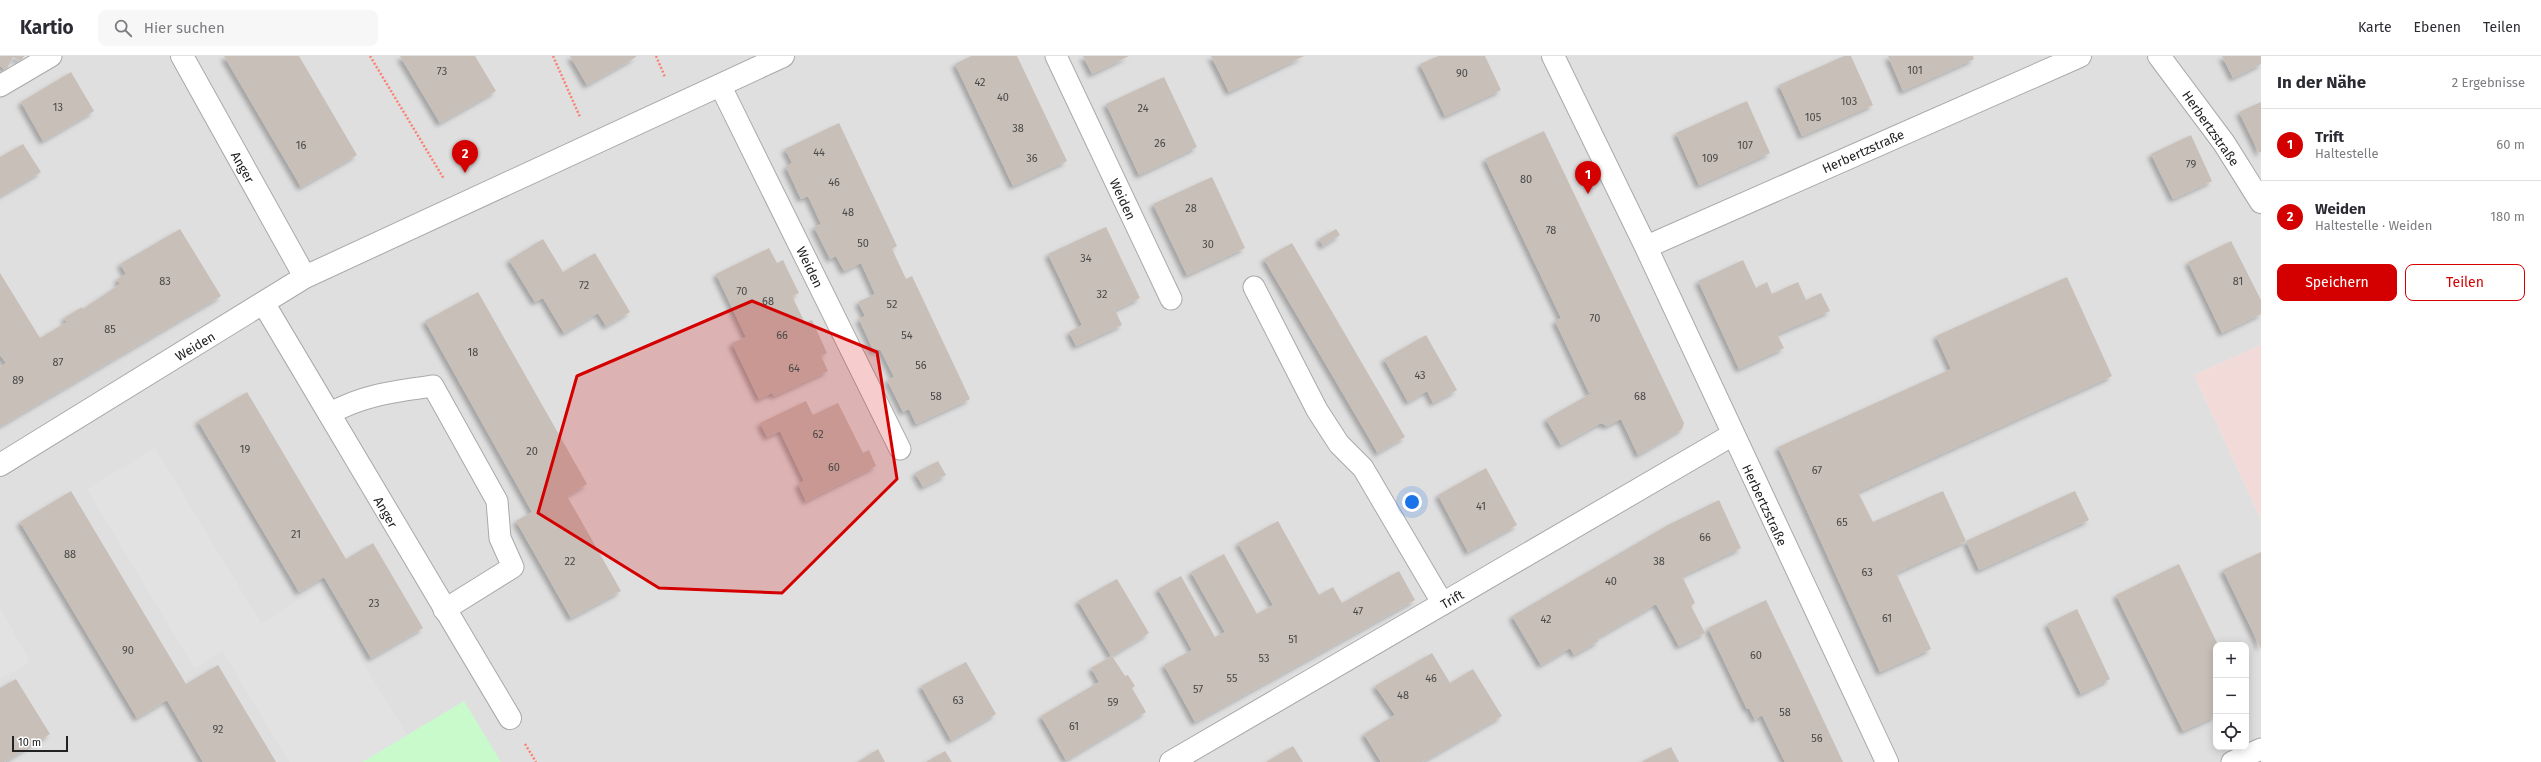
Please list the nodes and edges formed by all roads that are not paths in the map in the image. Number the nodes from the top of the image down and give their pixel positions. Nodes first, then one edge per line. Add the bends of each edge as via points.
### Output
1 (52, 56) edge
2 (182, 56) edge
3 (783, 56) edge
4 (1056, 56) edge
5 (1553, 56) edge
6 (2080, 56) edge
7 (2159, 56) edge
8 (720, 85) junction
9 (0, 86) edge
10 (2261, 202) edge
11 (1646, 247) junction
12 (305, 277) junction
13 (1254, 286) dead end
14 (1171, 299) dead end
15 (264, 304) junction
16 (329, 414) junction
17 (1732, 436) junction
18 (900, 449) dead end
19 (0, 465) edge
20 (1443, 604) junction
21 (444, 610) junction
22 (510, 718) dead end
23 (2261, 749) edge
24 (1171, 762) edge
25 (1887, 762) edge
26 (2232, 762) edge

1 - 9 lane
2 - 12 street, Anger
3 - 8 street, Weiden
4 - 14 lane, Weiden
5 - 11 street, Herbertzstraße
6 - 11 street, Herbertzstraße
7 - 10 street, Herbertzstraße via 2224,143
8 - 12 street, Weiden
8 - 18 lane, Weiden
11 - 17 street, Herbertzstraße
12 - 15 street, Weiden
13 - 20 lane via 1316,410 1339,444 1363,468
15 - 16 street, Anger
15 - 19 street, Weiden
16 - 21 street, Anger
16 - 21 lane via 348,403 377,394 432,386 497,501 500,538 513,567
17 - 20 street, Trift
17 - 25 street, Herbertzstraße
20 - 24 street, Trift
21 - 22 street, Anger
23 - 26 lane

